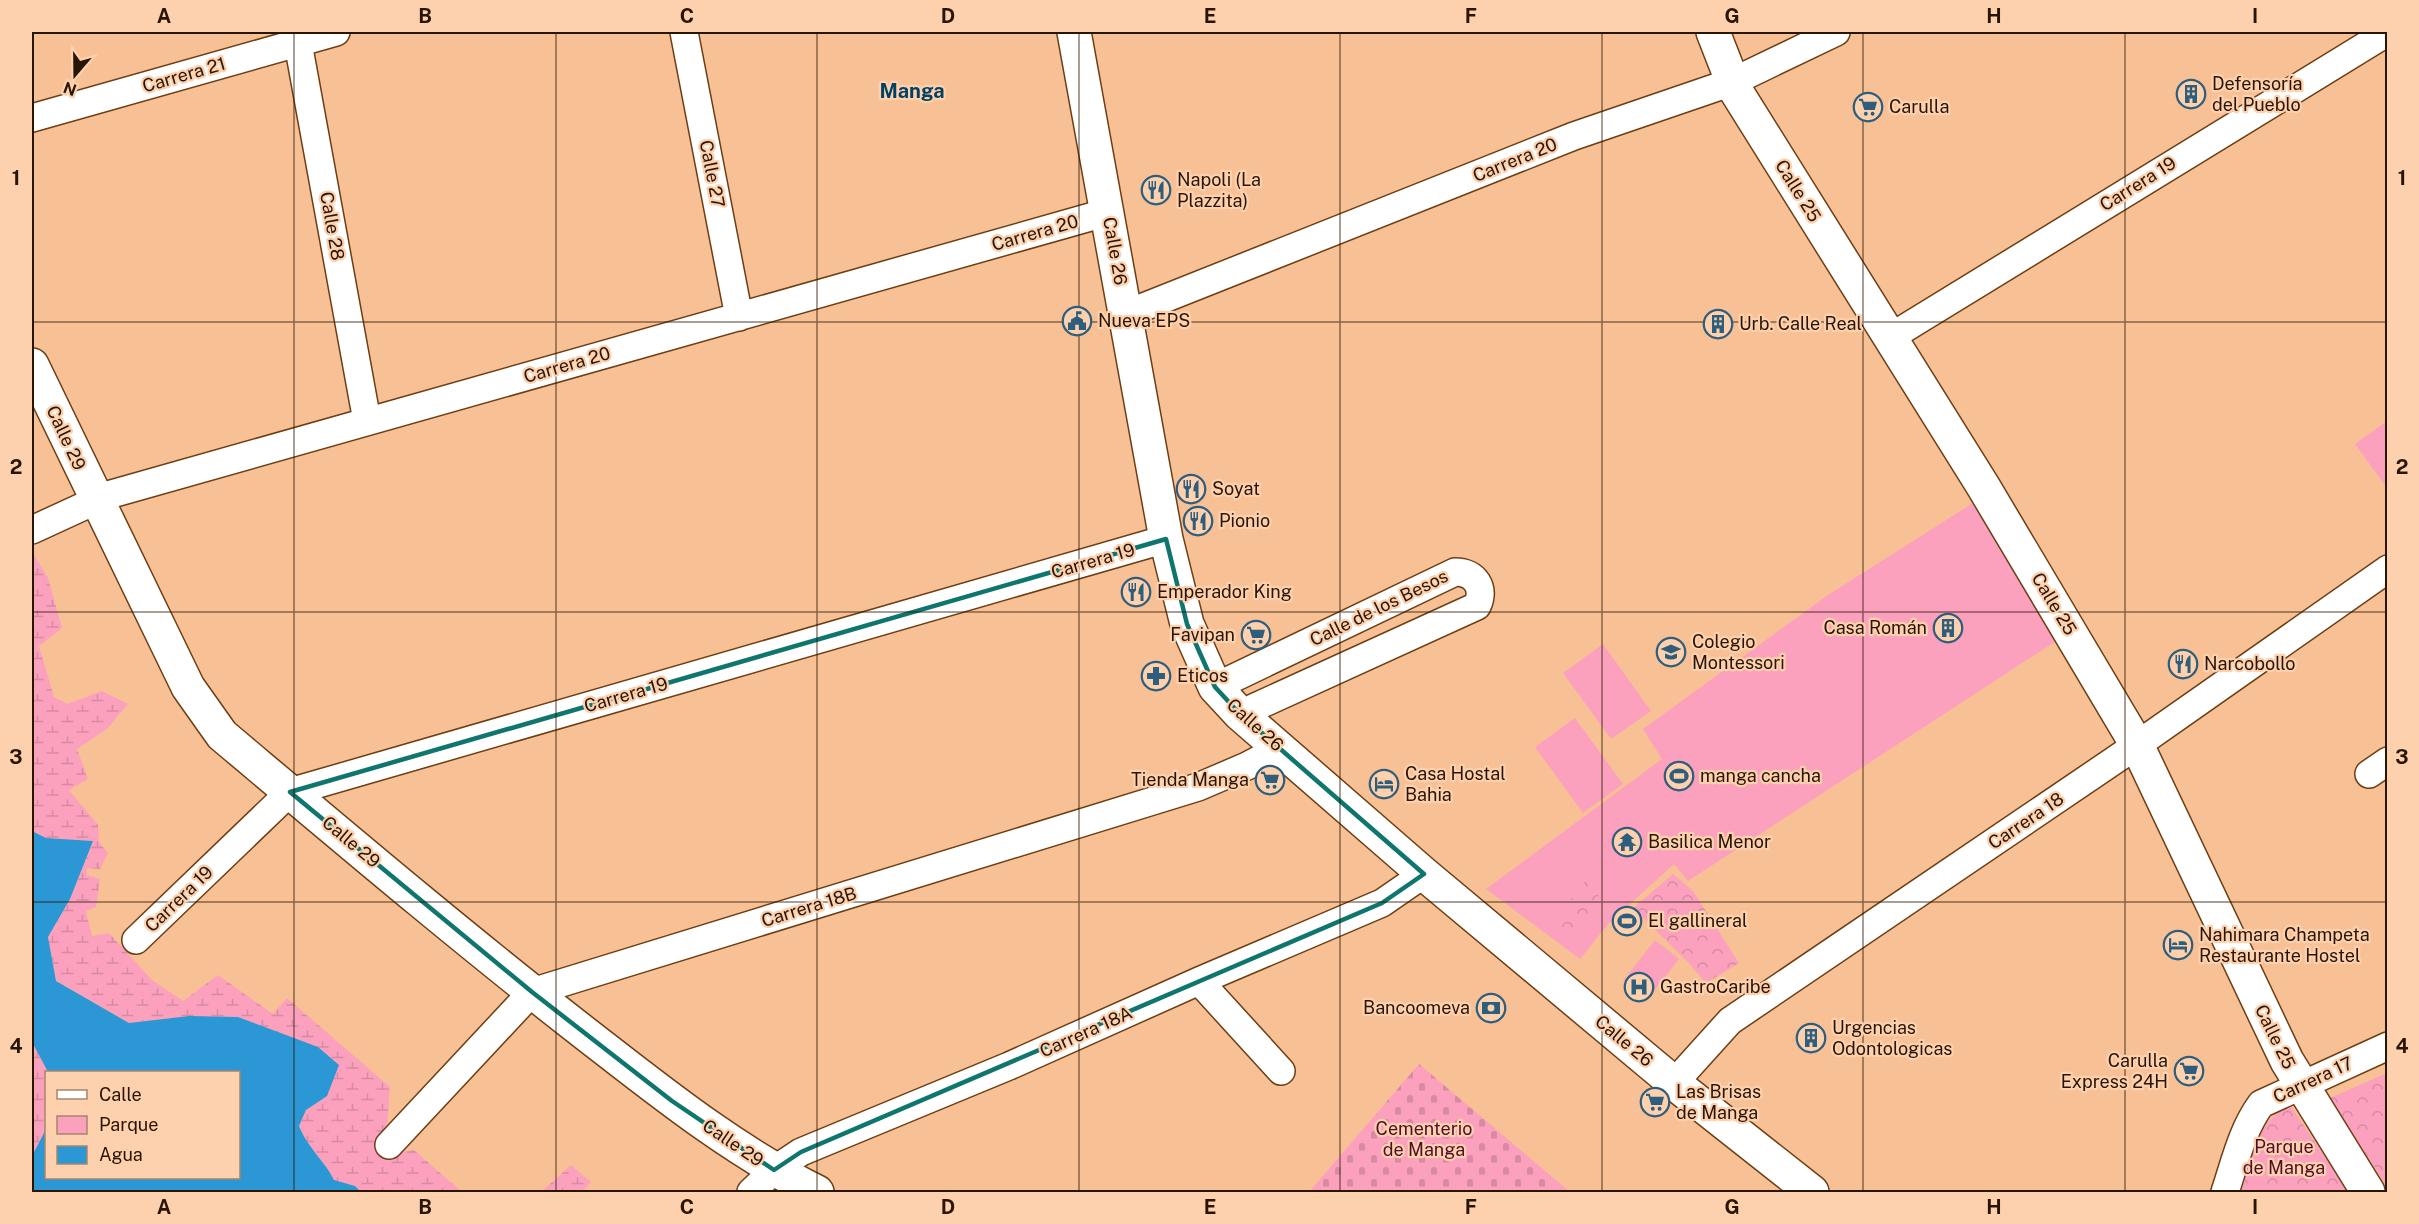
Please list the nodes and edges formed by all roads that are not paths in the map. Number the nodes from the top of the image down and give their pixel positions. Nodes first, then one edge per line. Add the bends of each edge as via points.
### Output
1 (336, 32) edge
2 (684, 32) edge
3 (1074, 32) edge
4 (1713, 32) edge
5 (1836, 32) edge
6 (2375, 35) edge
7 (297, 37) edge
8 (1732, 82) junction
9 (32, 118) edge
10 (1108, 212) junction
11 (1126, 314) junction
12 (739, 316) junction
13 (1889, 338) junction
14 (32, 365) edge
15 (367, 422) junction
16 (95, 499) junction
17 (32, 530) edge
18 (1166, 539) junction
19 (2388, 569) edge
20 (1215, 687) junction
21 (1240, 714) junction
22 (2137, 745) junction
23 (1281, 747) junction
24 (290, 792) junction
25 (1424, 874) junction
26 (136, 940) dead end
27 (1199, 981) junction
28 (532, 992) junction
29 (2388, 1046) edge
30 (1281, 1071) dead end
31 (1674, 1083) junction
32 (2300, 1086) junction
33 (390, 1145) dead end
34 (763, 1181) edge
35 (818, 1192) edge
36 (1812, 1192) edge
37 (2225, 1192) edge
38 (2368, 1192) edge

1 - 7 street, Carrera 21
2 - 12 street, Calle 27
3 - 10 main road, Calle 26
4 - 8 main road, Calle 25
5 - 8 street, Carrera 20
6 - 13 street, Carrera 19
7 - 9 street, Carrera 21
7 - 15 street, Calle 28
8 - 11 street, Carrera 20 via 1575,136
8 - 13 main road, Calle 25
10 - 11 main road, Calle 26
10 - 12 street, Carrera 20
11 - 18 main road, Calle 26
12 - 15 street, Carrera 20
13 - 22 main road, Calle 25 via 1983,486
14 - 16 main road, Calle 29
15 - 16 street, Carrera 20
16 - 17 street, Carrera 20
16 - 24 main road, Calle 29 via 188,687 222,735
18 - 20 main road, Calle 26 via 1187,624
18 - 24 street, Carrera 19
19 - 22 street, Carrera 18
20 - 21 main road, Calle 26
20 - 21 street, Calle de los Besos via 1455,572 1469,573 1478,582 1481,594 1477,606
21 - 23 main road, Calle 26
22 - 31 street, Carrera 18 via 1730,1021
22 - 32 main road, Calle 25
23 - 25 main road, Calle 26
23 - 28 street, Carrera 18B via 1197,787
24 - 26 street, Carrera 19
24 - 28 main road, Calle 29
25 - 27 street, Carrera 18A via 1382,903
25 - 31 main road, Calle 26
27 - 30 street
27 - 34 street, Carrera 18A via 1009,1066 801,1152
28 - 33 street
28 - 34 main road, Calle 29 via 672,1101
29 - 32 street, Carrera 17
31 - 36 main road, Calle 26
32 - 37 street, Carrera 17 via 2261,1104 2250,1119
32 - 38 main road, Calle 25
34 - 35 main road, Calle 29

